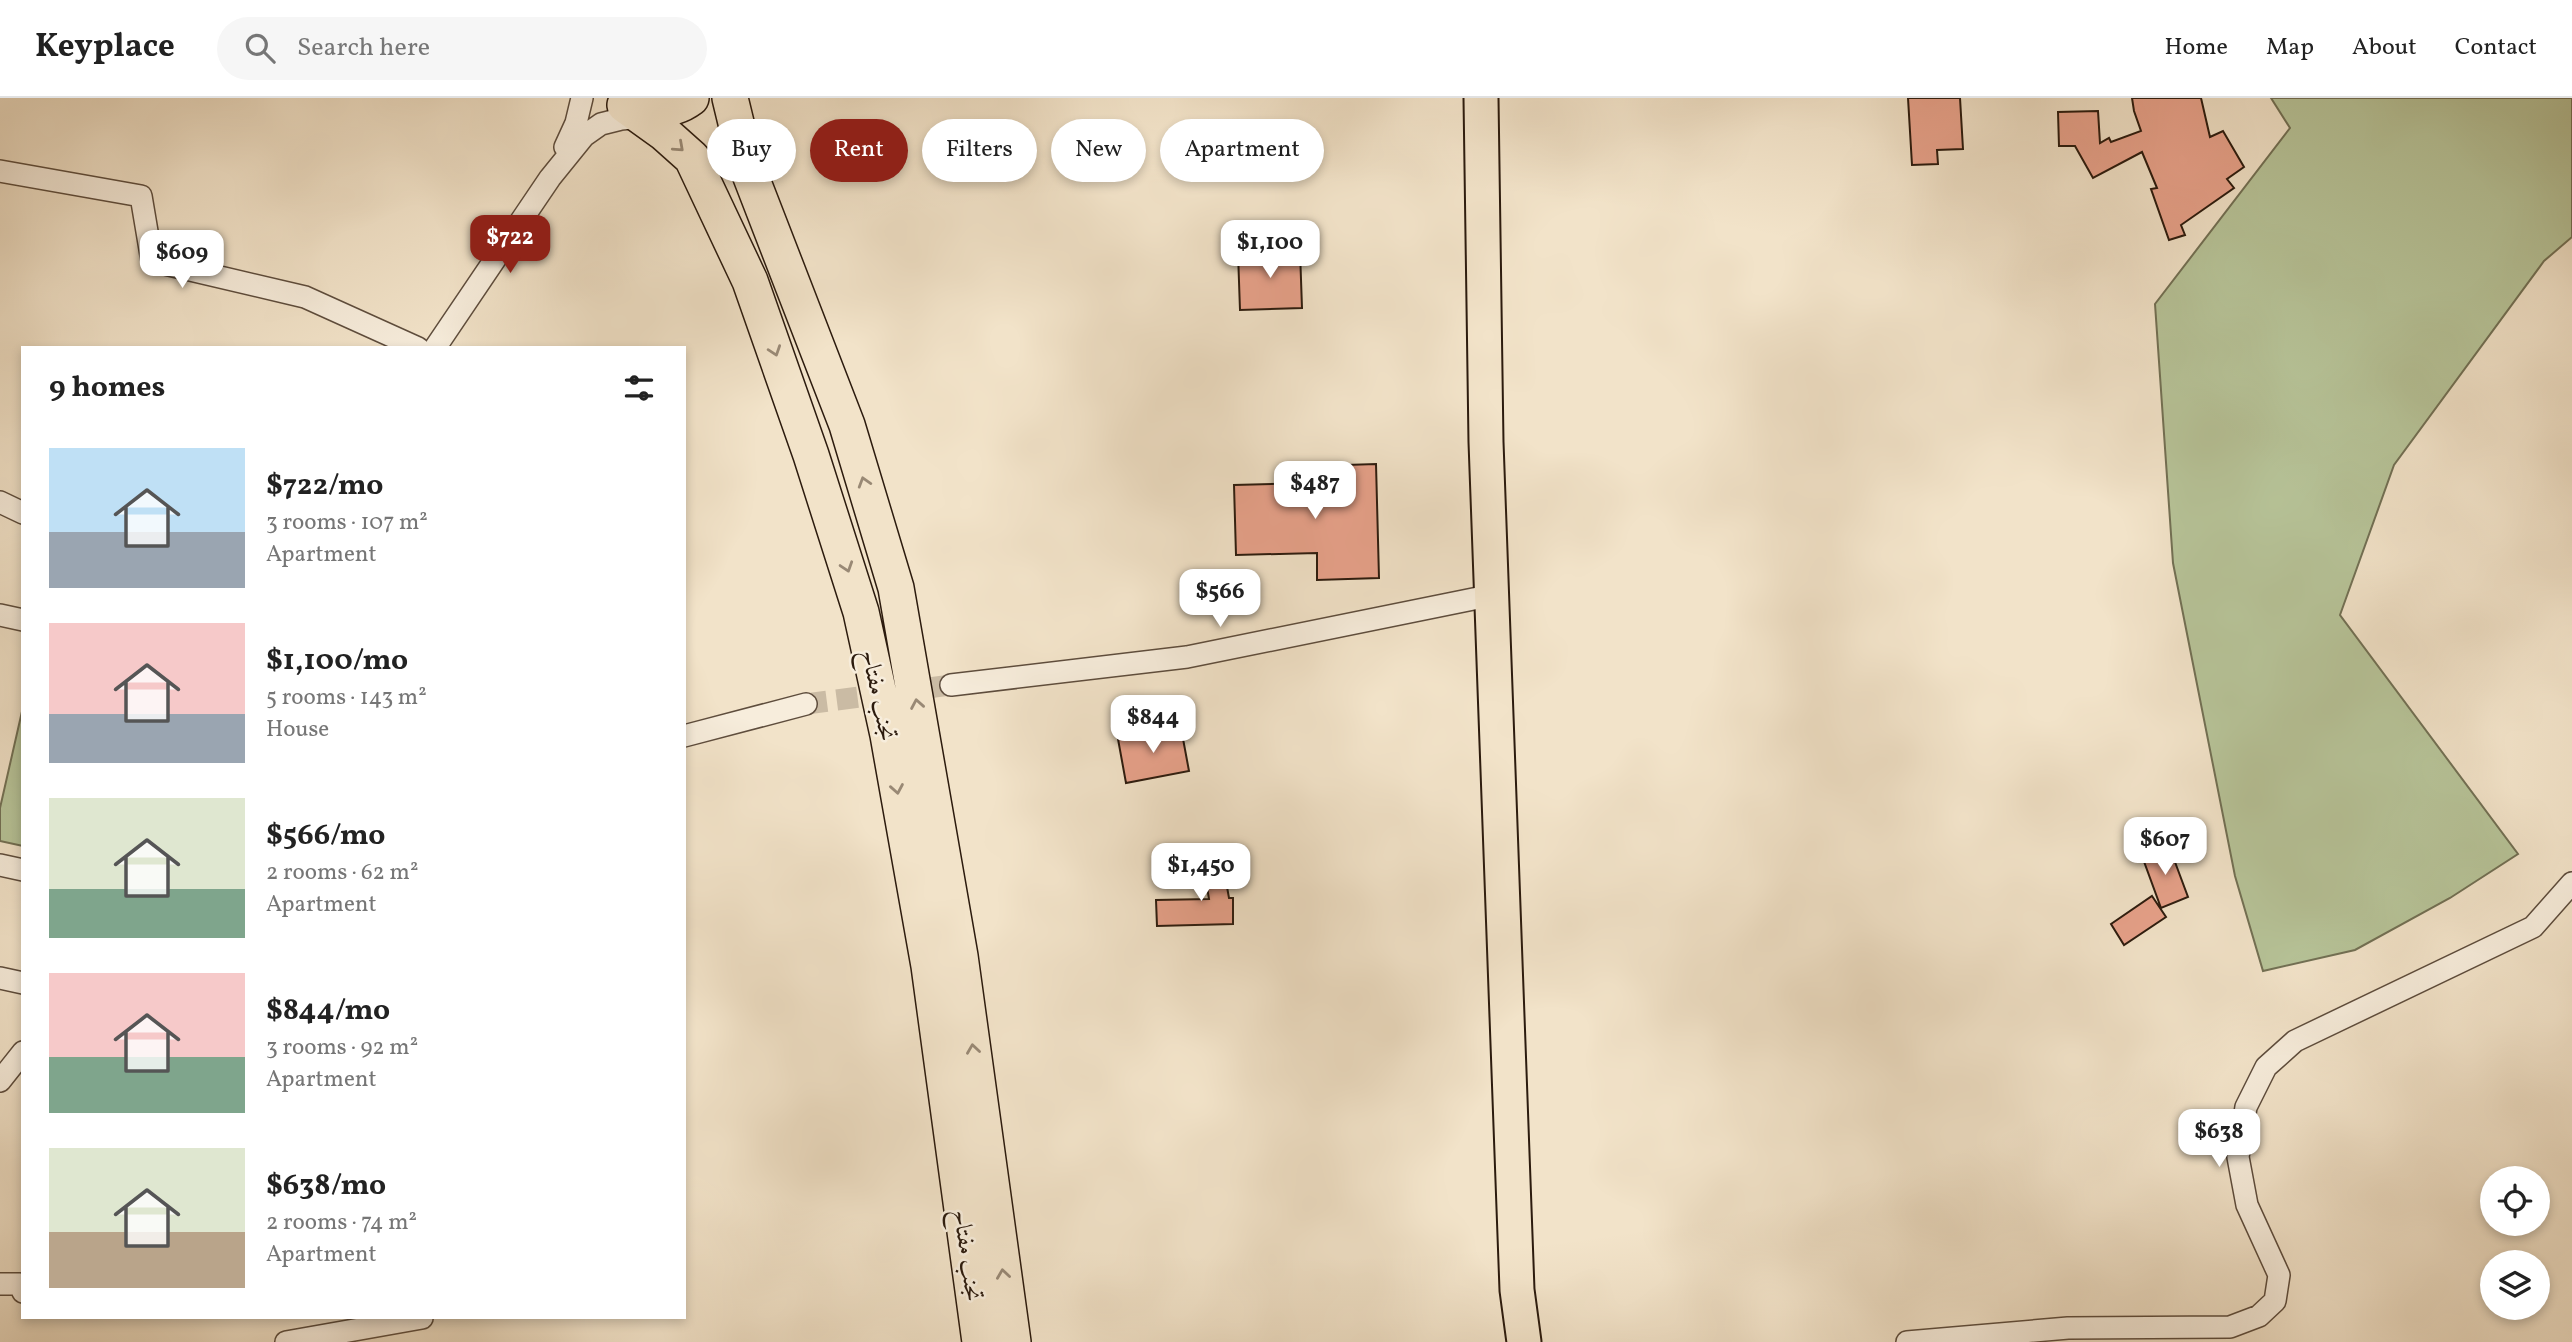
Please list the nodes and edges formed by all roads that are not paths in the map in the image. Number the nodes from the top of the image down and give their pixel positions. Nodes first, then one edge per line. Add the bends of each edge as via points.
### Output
1 (582, 98) edge
2 (730, 98) edge
3 (1481, 98) edge
4 (648, 105) edge
5 (0, 171) edge
6 (550, 178) junction
7 (414, 346) edge
8 (436, 346) edge
9 (0, 502) edge
10 (21, 512) edge
11 (1493, 595) junction
12 (0, 615) edge
13 (21, 620) edge
14 (951, 685) tunnel mouth
15 (806, 704) tunnel mouth
16 (686, 735) edge
17 (0, 865) edge
18 (21, 870) edge
19 (2572, 883) edge
20 (0, 978) edge
21 (21, 983) edge
22 (21, 1055) edge
23 (0, 1081) edge
24 (0, 1284) edge
25 (21, 1287) edge
26 (416, 1319) edge
27 (286, 1342) edge
28 (980, 1342) edge
29 (1013, 1342) edge
30 (1524, 1342) edge
31 (1907, 1342) edge

1 - 6 street via 576,123
29 -> 2 highway, تجنب مفتاح via 960,956 896,588 847,425 746,164
3 - 11 main road
4 - 6 street via 584,136
4 -> 28 highway, تجنب مفتاح via 692,158 750,281 861,611 929,966
5 - 7 street via 141,196 152,261 305,297
6 - 8 street
9 - 10 street
11 - 14 street via 1187,657
11 - 30 main road via 1517,1290
12 - 13 street
15 - 16 street
17 - 18 street
19 - 31 street via 2533,927 2295,1041 2266,1067 2246,1107 2238,1157 2247,1205 2279,1275 2275,1301 2259,1316 2230,1327 2068,1328
20 - 21 street
22 - 23 street
24 - 25 street
26 - 27 street

